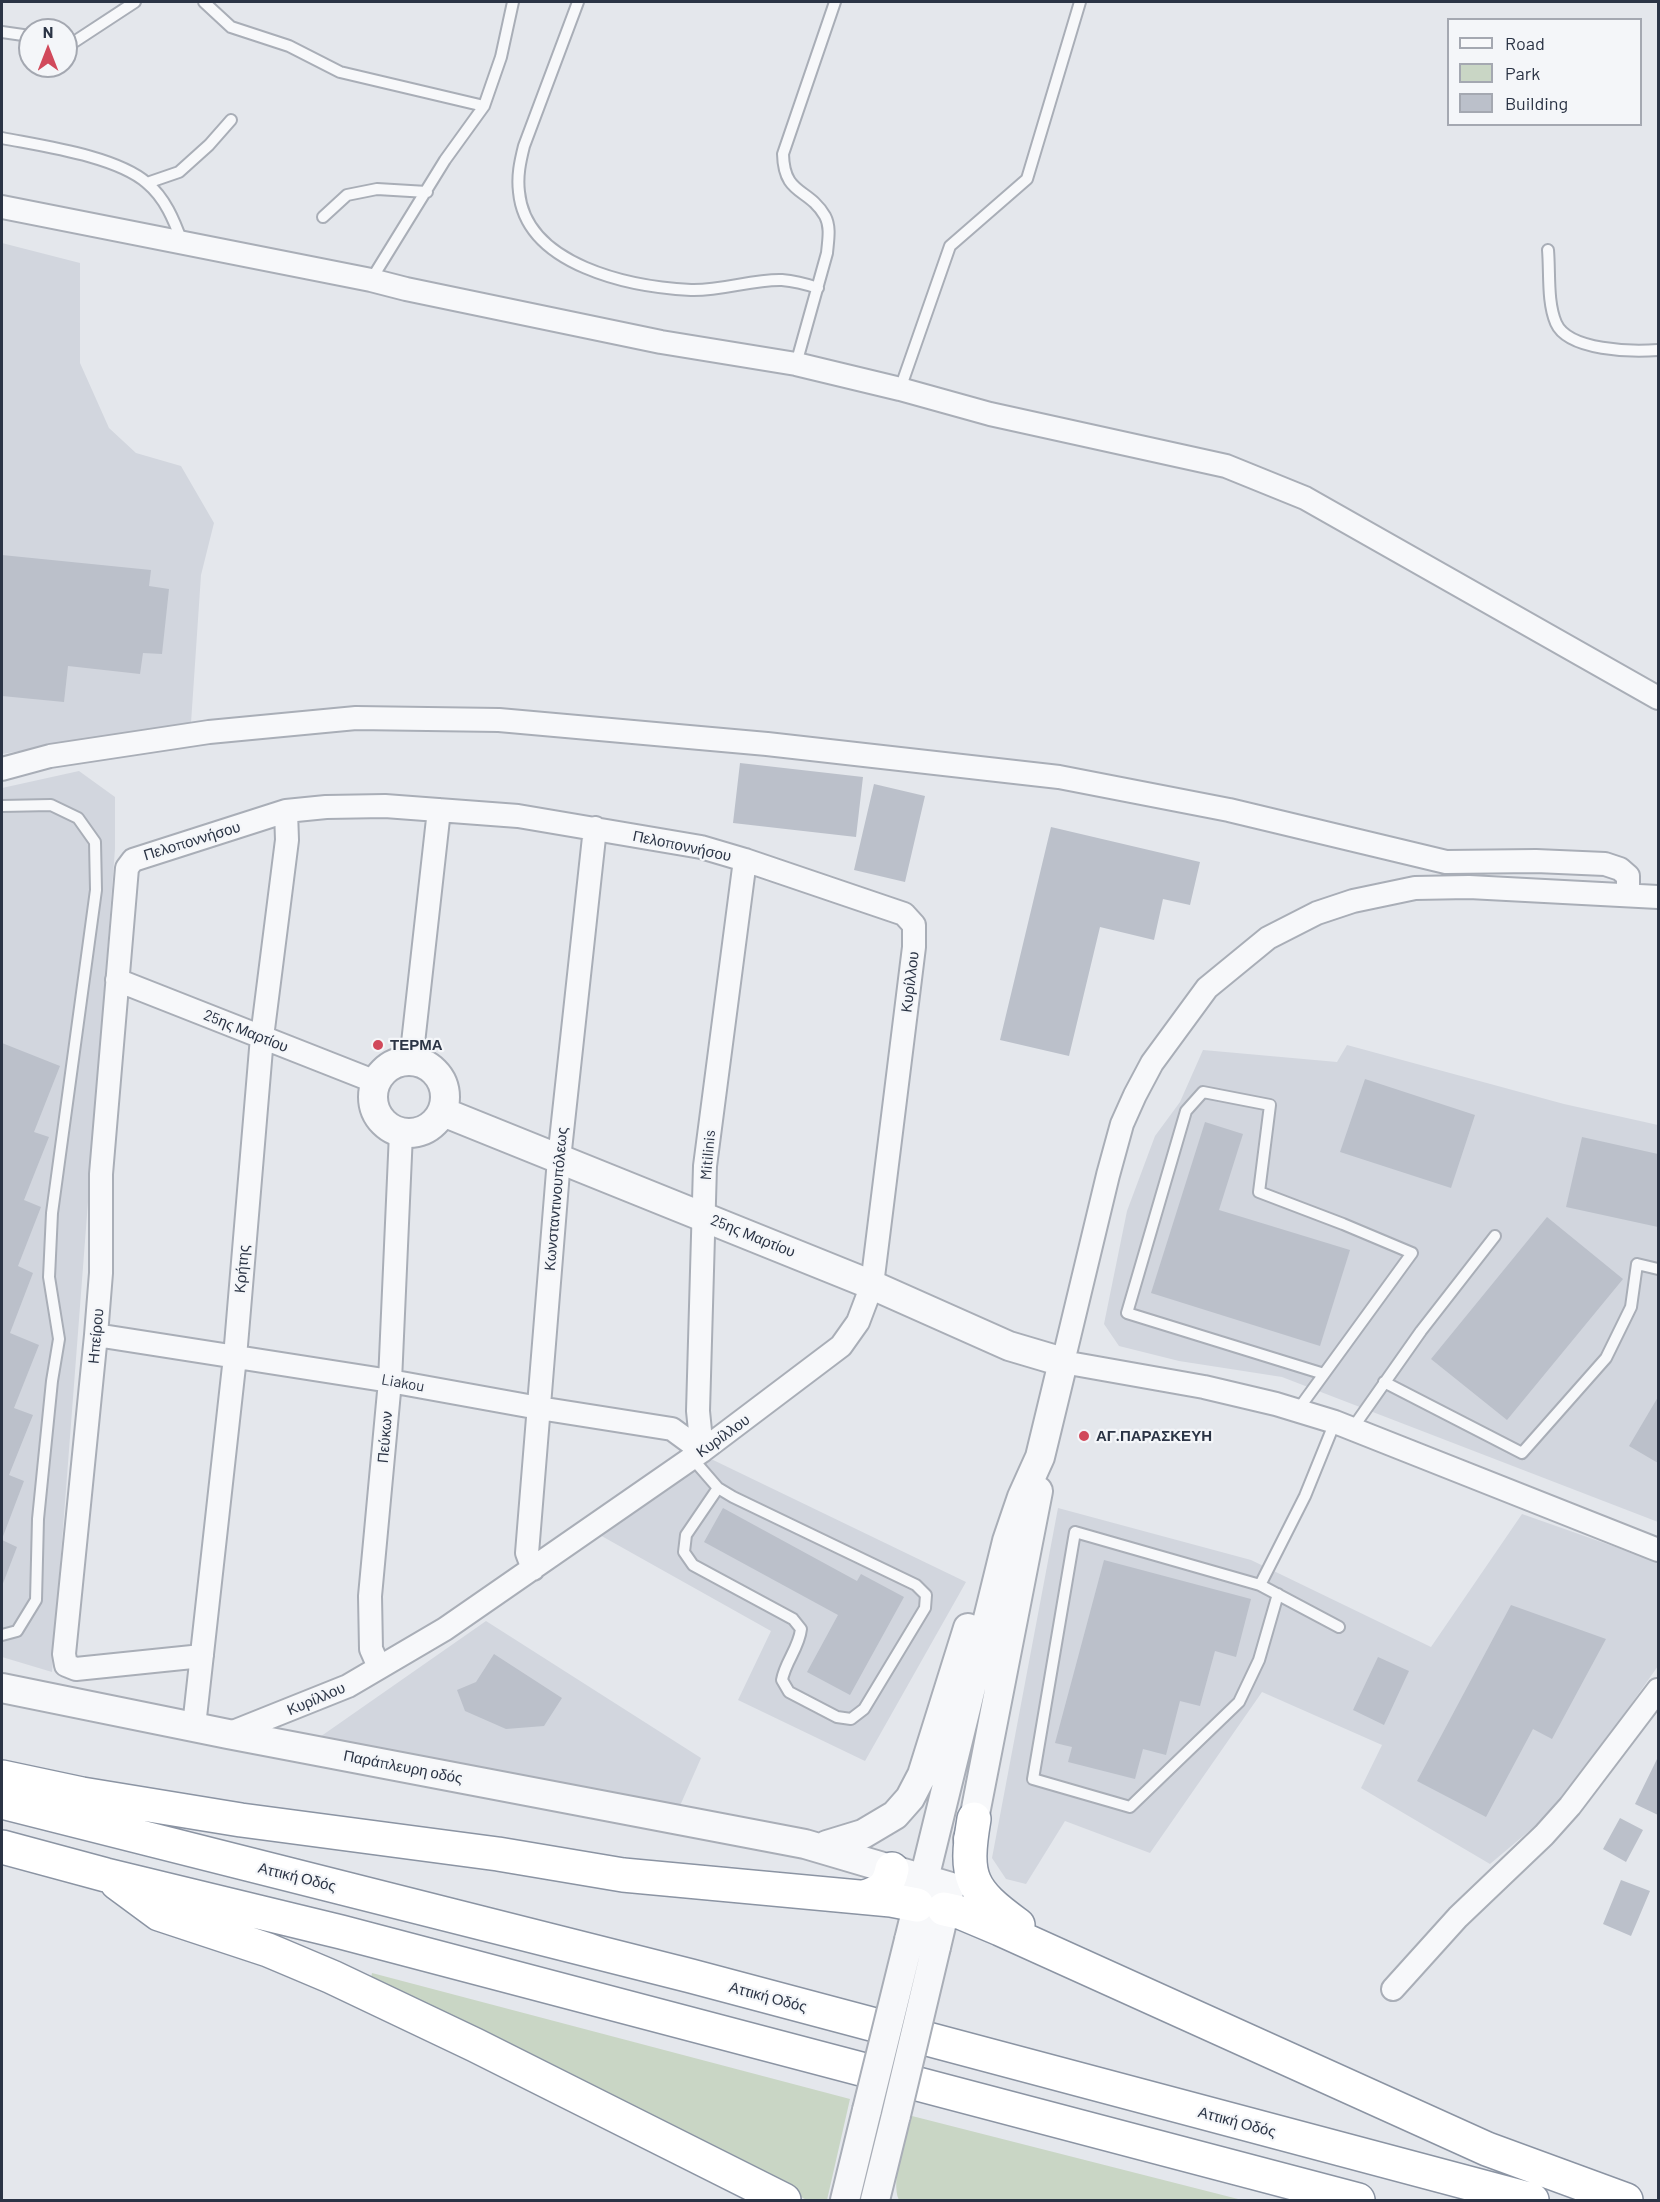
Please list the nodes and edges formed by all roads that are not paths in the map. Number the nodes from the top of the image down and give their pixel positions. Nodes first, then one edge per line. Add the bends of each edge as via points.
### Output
1 (135, 2) edge
2 (204, 2) edge
3 (513, 2) edge
4 (578, 2) edge
5 (835, 2) edge
6 (1080, 2) edge
7 (2, 32) edge
8 (18, 34) edge
9 (78, 39) edge
10 (484, 106) junction
11 (231, 120) dead end
12 (2, 138) edge
13 (147, 183) junction
14 (427, 192) junction
15 (2, 207) edge
16 (322, 217) dead end
17 (182, 242) junction
18 (1548, 250) dead end
19 (371, 280) junction
20 (818, 288) junction
21 (1659, 350) edge
22 (796, 364) junction
23 (900, 389) junction
24 (1659, 698) edge
25 (2, 769) edge
26 (2, 806) edge
27 (439, 810) junction
28 (286, 811) junction
29 (595, 828) junction
30 (745, 860) junction
31 (127, 868) joint
32 (1628, 895) junction
33 (1659, 897) edge
34 (914, 925) joint
35 (117, 980) junction
36 (262, 1037) junction
37 (411, 1061) junction
38 (376, 1082) junction
39 (443, 1112) junction
40 (401, 1133) junction
41 (559, 1160) junction
42 (704, 1216) junction
43 (1495, 1236) dead end
44 (1659, 1269) edge
45 (872, 1285) junction
46 (96, 1335) junction
47 (235, 1357) junction
48 (1063, 1362) junction
49 (1324, 1374) junction
50 (390, 1381) junction
51 (1384, 1382) junction
52 (539, 1408) junction
53 (1297, 1411) junction
54 (1344, 1425) junction
55 (697, 1455) junction
56 (1040, 1456) junction
57 (718, 1488) junction
58 (1007, 1541) junction
59 (1659, 1550) edge
60 (533, 1569) junction
61 (1260, 1585) junction
62 (1278, 1594) junction
63 (1340, 1627) dead end
64 (2, 1635) edge
65 (202, 1656) junction
66 (379, 1667) junction
67 (2, 1688) edge
68 (1659, 1690) edge
69 (194, 1726) junction
70 (228, 1734) junction
71 (2, 1777) edge
72 (2, 1802) edge
73 (974, 1819) junction
74 (816, 1844) junction
75 (2, 1847) edge
76 (892, 1869) junction
77 (106, 1875) junction
78 (936, 1885) junction
79 (864, 1898) junction
80 (922, 1943) junction
81 (1063, 1958) junction
82 (1393, 1989) dead end
83 (784, 2200) edge
84 (861, 2200) edge
85 (1358, 2200) edge
86 (1532, 2200) edge
87 (1626, 2200) edge

1 - 9 lane
2 - 10 lane via 231,27 289,46 340,72
3 - 10 lane via 501,57
4 - 20 lane via 518,170 526,219 542,239 565,258 621,280 693,290 779,280
5 - 20 lane via 783,153 783,170 790,183 826,218 829,236
6 - 23 lane via 1027,179 950,246
7 - 8 lane
10 - 14 lane
11 - 13 lane via 179,172
12 - 13 lane via 114,165
13 - 17 lane via 175,220
14 - 16 lane via 377,189 347,195
14 - 19 lane
15 - 17 street
17 - 19 street
18 - 21 lane via 1552,307 1556,324 1564,335 1587,345
19 - 22 street via 661,342
20 - 22 lane
22 - 23 street
23 - 24 street via 990,414 1226,466 1305,498
25 - 32 street via 50,756 220,731 356,718 499,720 767,744 1059,777 1229,810 1446,862 1605,864 1628,876
26 - 64 lane via 51,805 78,818 95,842 96,890 52,1213 49,1277 59,1339 38,1519 36,1600 17,1631
27 - 28 street, Πελοποννήσου via 385,806
27 - 29 street, Πελοποννήσου via 518,816
27 - 37 street
28 - 31 street, Πελοποννήσου via 133,860
28 - 36 street, Κρήτης via 287,840
29 - 30 street, Πελοποννήσου
29 - 41 street, Κωνσταντινουπόλεως
30 - 34 street, Πελοποννήσου via 903,914
30 - 42 street, Mitilinis via 705,1166
31 - 35 street, Ηπείρου
32 - 33 street
32 - 48 street via 1415,888 1317,913 1268,938 1215,981 1152,1063 1122,1124
34 - 45 street, Κυρίλλου
35 - 36 street, 25ης Μαρτίου
35 - 46 street, Ηπείρου via 101,1174 101,1273
36 - 38 street, 25ης Μαρτίου
36 - 47 street, Κρήτης
37 - 38 street via 397,1063
37 - 39 street via 428,1066 441,1078 446,1095
38 - 40 street via 376,1114
39 - 40 street via 433,1125 418,1133
39 - 41 street, 25ης Μαρτίου
40 - 50 street, Πεύκων
41 - 42 street, 25ης Μαρτίου
41 - 52 street, Κωνσταντινουπόλεως
42 - 45 street, 25ης Μαρτίου
42 - 55 street, Mitilinis
43 - 51 lane
44 - 51 lane via 1637,1264 1631,1307 1606,1358 1522,1453
45 - 48 street, 25ης Μαρτίου via 1009,1346
45 - 55 street, Κυρίλλου via 858,1322 841,1346
46 - 47 street, Liakou
46 - 65 street, Ηπείρου via 66,1665 76,1669
47 - 50 street, Liakou
47 - 65 street, Κρήτης
48 - 53 street via 1204,1387
48 - 56 street
49 - 49 lane via 1127,1313 1186,1111 1203,1092 1270,1105 1259,1192 1412,1253
49 - 53 lane
50 - 52 street, Liakou
50 - 66 street, Πεύκων via 370,1596 371,1649
51 - 54 lane
52 - 55 street, Liakou via 672,1429
52 - 60 street, Κωνσταντινουπόλεως via 527,1553
53 - 54 street
54 - 59 street
54 - 61 lane
55 - 57 lane
55 - 60 street, Κυρίλλου
56 - 58 street
56 - 73 street via 1038,1500
57 - 57 lane via 916,1585 926,1595 925,1608 864,1709 851,1719 837,1717 789,1692 782,1680 800,1639 801,1629 793,1619 693,1565 684,1552 686,1535
58 - 74 street via 974,1611 922,1775 910,1798 895,1815 863,1834
58 - 78 street
60 - 66 street, Κυρίλλου via 445,1629
61 - 62 lane
61 - 62 lane via 1075,1532 1033,1779 1130,1807 1239,1702 1258,1660
62 - 63 lane
65 - 69 street, Κρήτης
66 - 70 street, Κυρίλλου via 348,1686
67 - 69 street, Παράπλευρη οδός
68 - 82 street via 1570,1806 1458,1917
69 - 70 street, Παράπλευρη οδός
70 - 74 street, Παράπλευρη οδός
71 - 79 highway via 241,1820 623,1875
72 - 86 highway, Αττική Οδός via 691,1976
73 - 78 street
73 - 81 highway via 969,1862 976,1888 989,1904
74 - 76 street, Παράπλευρη οδός
74 - 78 street, Παράπλευρη οδός via 862,1846
75 - 77 highway
76 - 78 street, Παράπλευρη οδός
76 - 79 highway via 886,1887
77 - 83 highway via 159,1914 268,1950 332,1977
77 - 85 highway via 364,1938
78 - 79 highway
78 - 80 street
78 - 81 highway via 977,1919
80 - 84 street, bridge via 867,2110 856,2156
80 - 84 street, bridge via 896,2115 882,2171
81 - 87 highway via 1487,2149

